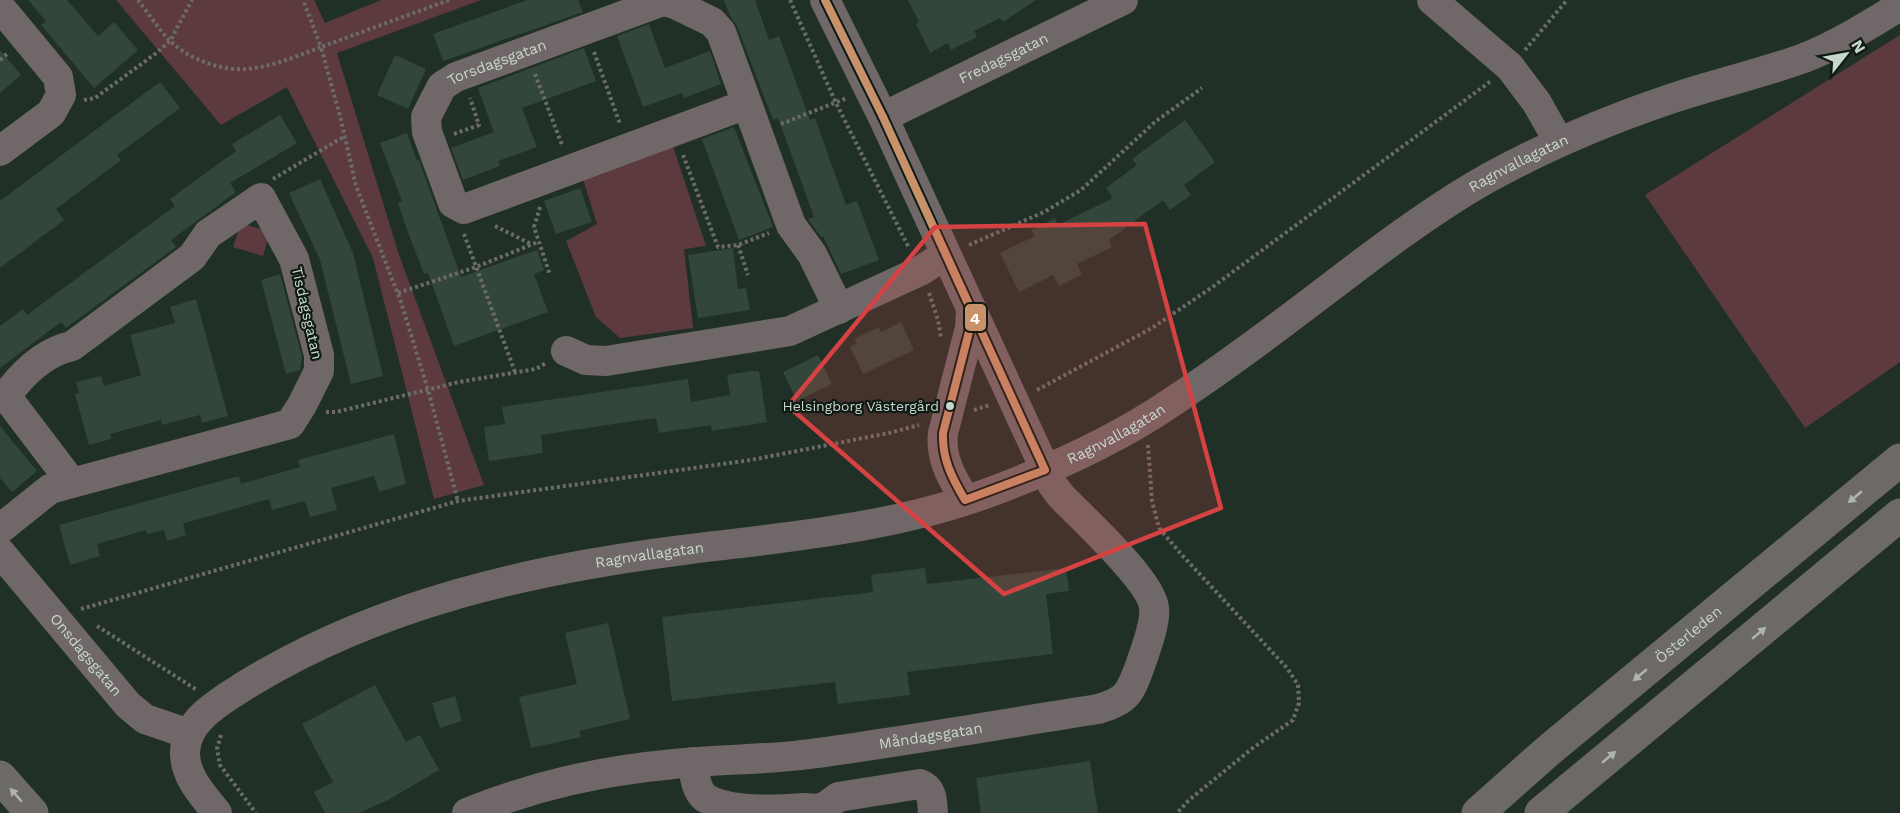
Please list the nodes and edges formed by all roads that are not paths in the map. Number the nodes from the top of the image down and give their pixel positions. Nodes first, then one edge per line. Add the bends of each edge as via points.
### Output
1 (825, 0) edge
2 (1124, 0) edge
3 (1432, 0) edge
4 (1900, 6) edge
5 (0, 7) edge
6 (747, 104) junction
7 (883, 117) junction
8 (1559, 142) junction
9 (0, 151) edge
10 (945, 255) junction
11 (839, 309) junction
12 (971, 310) junction
13 (566, 351) road end
14 (1900, 460) edge
15 (1045, 470) junction
16 (72, 483) junction
17 (965, 500) junction
18 (1900, 515) edge
19 (0, 529) edge
20 (0, 552) edge
21 (189, 734) junction
22 (830, 751) junction
23 (0, 777) edge
24 (697, 788) edge
25 (838, 796) junction
26 (521, 803) edge
27 (1550, 807) edge
28 (32, 813) edge
29 (217, 813) edge
30 (467, 813) edge
31 (933, 813) edge
32 (1478, 813) edge

1 - 7 street, Måndagsgatan
2 - 7 street, Fredagsgatan
3 - 8 street via 1510,67
4 - 8 street, Ragnvallagatan via 1806,57 1674,97
5 - 9 street via 58,77 61,95 51,113
6 - 6 street, Torsdagsgatan via 560,174 458,206 430,142 426,117 442,86 461,75 663,1 712,22 721,32
6 - 11 street, Torsdagsgatan via 791,225 812,254
7 - 10 street, Måndagsgatan
8 - 15 street, Ragnvallagatan via 1425,216 1148,417
10 - 11 street
10 - 12 street, Måndagsgatan
11 - 13 street via 790,332 606,361 586,360
12 - 15 street, Måndagsgatan
12 - 17 street via 970,328 935,420 943,456
14 -> 32 main road, Österleden
15 - 17 street, Ragnvallagatan
15 - 22 street, Måndagsgatan via 1060,496 1126,564 1151,597 1154,617 1131,691 1116,703 1098,709
16 - 16 street, Tisdagsgatan via 290,423 302,405 320,371 319,355 294,260 261,198 208,234 192,257 72,346 55,350 18,379 6,396
16 - 19 street, Tisdagsgatan via 50,489
17 - 21 street, Ragnvallagatan via 874,524 608,560 464,591 346,633 268,672 223,699
27 -> 18 main road
20 - 21 street, Onsdagsgatan via 128,705 145,719
21 - 29 street via 185,757 188,772
22 - 24 street, Måndagsgatan via 808,754
22 - 25 street
28 -> 23 main road
24 - 25 street via 713,804 752,812 818,809
24 - 26 street, Måndagsgatan via 616,771 561,781
25 - 31 street via 920,784 932,796
26 - 30 street, Måndagsgatan

